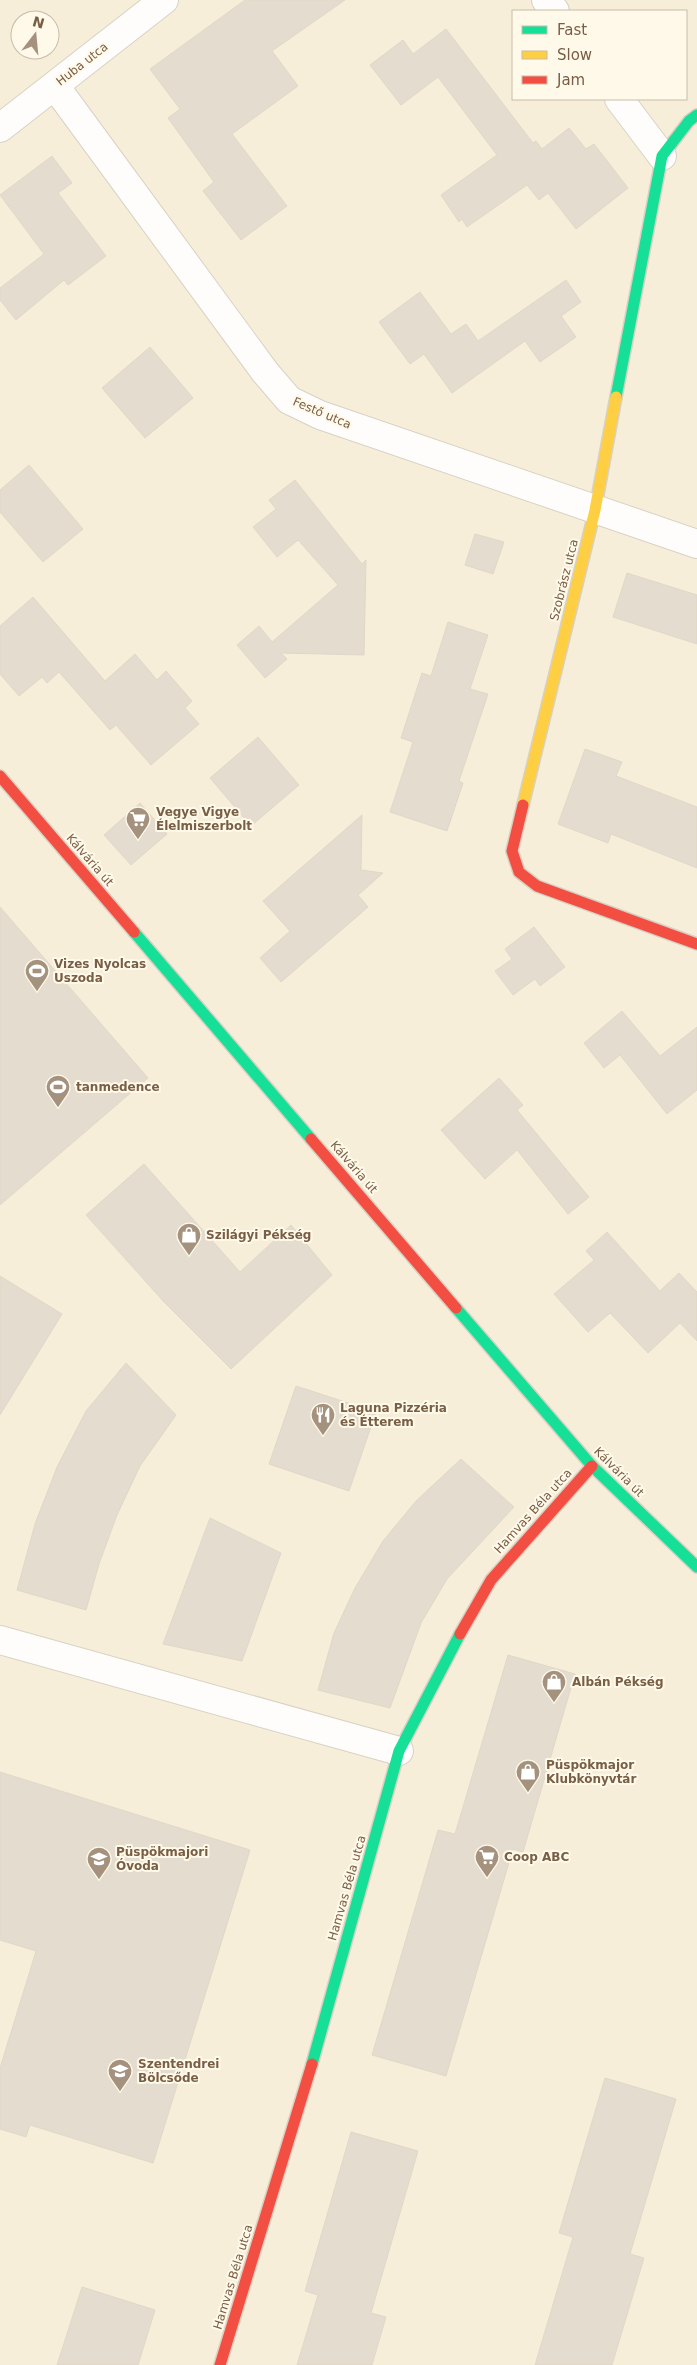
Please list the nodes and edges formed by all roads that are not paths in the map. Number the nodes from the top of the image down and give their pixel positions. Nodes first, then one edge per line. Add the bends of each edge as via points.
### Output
1 (164, 0) edge
2 (54, 86) junction
3 (620, 100) edge
4 (697, 115) edge
5 (0, 128) edge
6 (662, 156) junction
7 (595, 510) junction
8 (697, 544) edge
9 (0, 776) edge
10 (697, 944) edge
11 (592, 1466) junction
12 (697, 1567) edge
13 (0, 1640) edge
14 (399, 1751) junction
15 (220, 2365) edge

1 - 2 street, Huba utca
2 - 5 street, Huba utca
2 - 7 street, Festő utca via 265,372 290,400 320,415
3 - 6 street
4 - 6 street, Szobrász utca
6 - 7 street, Szobrász utca
7 - 8 street, Festő utca
7 - 10 street, Szobrász utca via 512,851 519,872 538,886
9 - 11 street, Kálvária út
11 - 12 street, Kálvária út
11 - 14 street, Hamvas Béla utca via 491,1580 442,1665
13 - 14 street
14 - 15 street, Hamvas Béla utca via 315,2054

